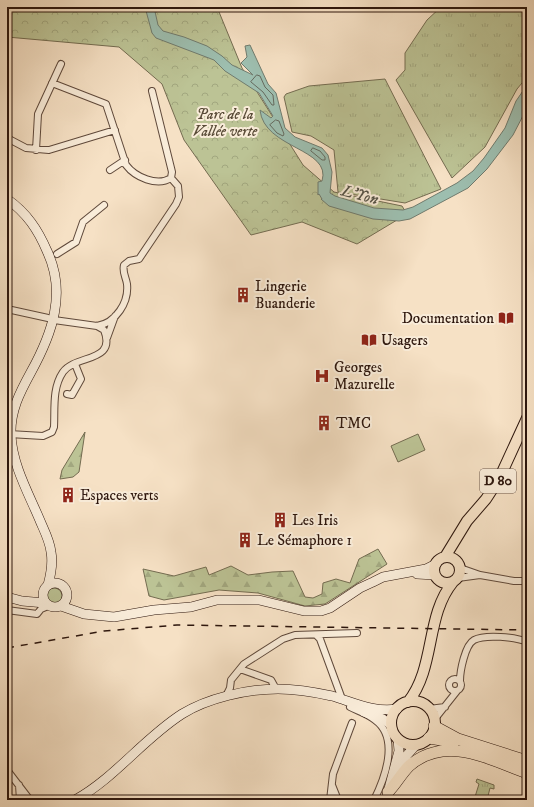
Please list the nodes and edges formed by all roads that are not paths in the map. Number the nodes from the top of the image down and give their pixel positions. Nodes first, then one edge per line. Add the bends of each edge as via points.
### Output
1 (61, 64) dead end
2 (52, 83) junction
3 (152, 91) dead end
4 (115, 130) junction
5 (7, 138) edge
6 (36, 150) junction
7 (125, 160) junction
8 (110, 170) dead end
9 (171, 178) junction
10 (7, 199) edge
11 (104, 205) dead end
12 (57, 254) dead end
13 (7, 310) edge
14 (115, 316) junction
15 (54, 320) junction
16 (97, 326) junction
17 (106, 340) junction
18 (75, 364) junction
19 (67, 394) dead end
20 (527, 418) edge
21 (9, 434) edge
22 (458, 538) junction
23 (445, 557) junction
24 (436, 564) junction
25 (52, 568) junction
26 (457, 572) junction
27 (407, 574) junction
28 (480, 575) junction
29 (437, 577) junction
30 (527, 581) edge
31 (58, 584) junction
32 (46, 588) junction
33 (7, 590) edge
34 (7, 596) edge
35 (67, 598) junction
36 (47, 605) junction
37 (61, 606) junction
38 (439, 608) junction
39 (7, 610) edge
40 (94, 615) junction
41 (357, 633) dead end
42 (316, 635) junction
43 (527, 642) edge
44 (241, 667) junction
45 (424, 673) junction
46 (234, 677) junction
47 (457, 680) junction
48 (276, 689) junction
49 (454, 690) junction
50 (226, 696) junction
51 (238, 696) junction
52 (342, 699) junction
53 (408, 702) junction
54 (350, 707) junction
55 (427, 707) junction
56 (445, 707) junction
57 (397, 709) junction
58 (352, 723) dead end
59 (434, 723) junction
60 (391, 725) junction
61 (429, 738) junction
62 (398, 739) junction
63 (416, 745) junction
64 (527, 761) edge
65 (7, 770) edge
66 (524, 772) edge
67 (331, 784) junction
68 (19, 785) junction
69 (387, 794) edge
70 (330, 797) edge
71 (20, 800) edge
72 (30, 800) edge
73 (75, 800) edge
74 (84, 800) edge
75 (334, 800) edge
76 (338, 800) edge
77 (374, 800) edge

1 - 2 street
2 - 4 street via 103,101 107,105
2 - 6 street via 38,114
3 - 9 street via 172,172
4 - 6 street via 49,150
4 - 7 street
5 - 6 street
7 - 8 street
7 - 9 street via 130,170 140,177 158,182
9 - 14 street via 178,186 178,201 139,258 124,265 126,288 122,310
10 - 15 main road via 27,216 50,257 56,285
11 - 12 street via 83,222 76,242
13 - 15 street
14 - 16 street
14 - 17 street
15 - 16 street
15 - 21 main road via 41,354 15,405
16 - 17 street via 104,330
17 - 18 street via 104,351
18 - 19 street via 81,379 72,395
18 - 21 street via 65,369 58,381 52,432 43,436
20 - 22 main road, D 80 via 499,479 467,521
21 - 25 main road via 20,472 49,544
22 - 23 main road, D 80
22 - 26 main road, D 80
23 - 24 main road
23 - 26 main road
24 - 27 main road
24 - 29 main road
25 - 31 main road
25 - 32 main road
26 - 28 street
26 - 28 street
26 - 29 main road via 445,583
26 - 38 main road
27 - 29 main road
27 - 40 main road via 373,582 321,611 304,611 259,600 216,600 191,607 114,617
28 - 30 street
29 - 38 main road
31 - 32 main road
31 - 35 main road via 65,588
32 - 33 main road via 29,597
32 - 36 main road via 42,597
34 - 36 main road via 22,602
35 - 37 main road
35 - 40 main road via 74,605
36 - 37 main road via 55,608
36 - 39 street via 36,614
37 - 40 main road
38 - 45 main road
41 - 42 street
42 - 44 street via 287,637
42 - 52 street via 320,639
43 - 47 street via 515,638 474,640 470,644
44 - 46 street
44 - 48 street via 271,680
45 - 53 main road
45 - 55 main road
46 - 50 street
46 - 51 street
47 - 49 street via 461,687
47 - 49 street via 449,684
48 - 51 main road
48 - 52 main road via 297,690
49 - 56 street
50 - 51 main road
50 - 73 main road via 181,714 118,768
51 - 54 main road via 302,695
51 - 74 main road via 185,718
52 - 57 main road via 385,711
53 - 55 main road via 419,702
53 - 57 main road
54 - 60 main road via 373,714
54 - 77 street via 376,720 388,741 386,770
55 - 56 street
55 - 59 main road
56 - 59 street
57 - 60 main road
58 - 67 street
59 - 61 main road
59 - 64 highway via 458,739
60 - 62 main road
61 - 63 main road
61 - 66 highway via 451,742
62 - 63 main road via 403,743
62 - 69 main road via 399,751
63 - 69 main road via 407,755
65 - 68 street
66 - 69 highway via 468,752 443,750 414,762
67 - 70 street
67 - 76 street
68 - 71 street
68 - 72 street
69 - 77 street
70 - 75 street

